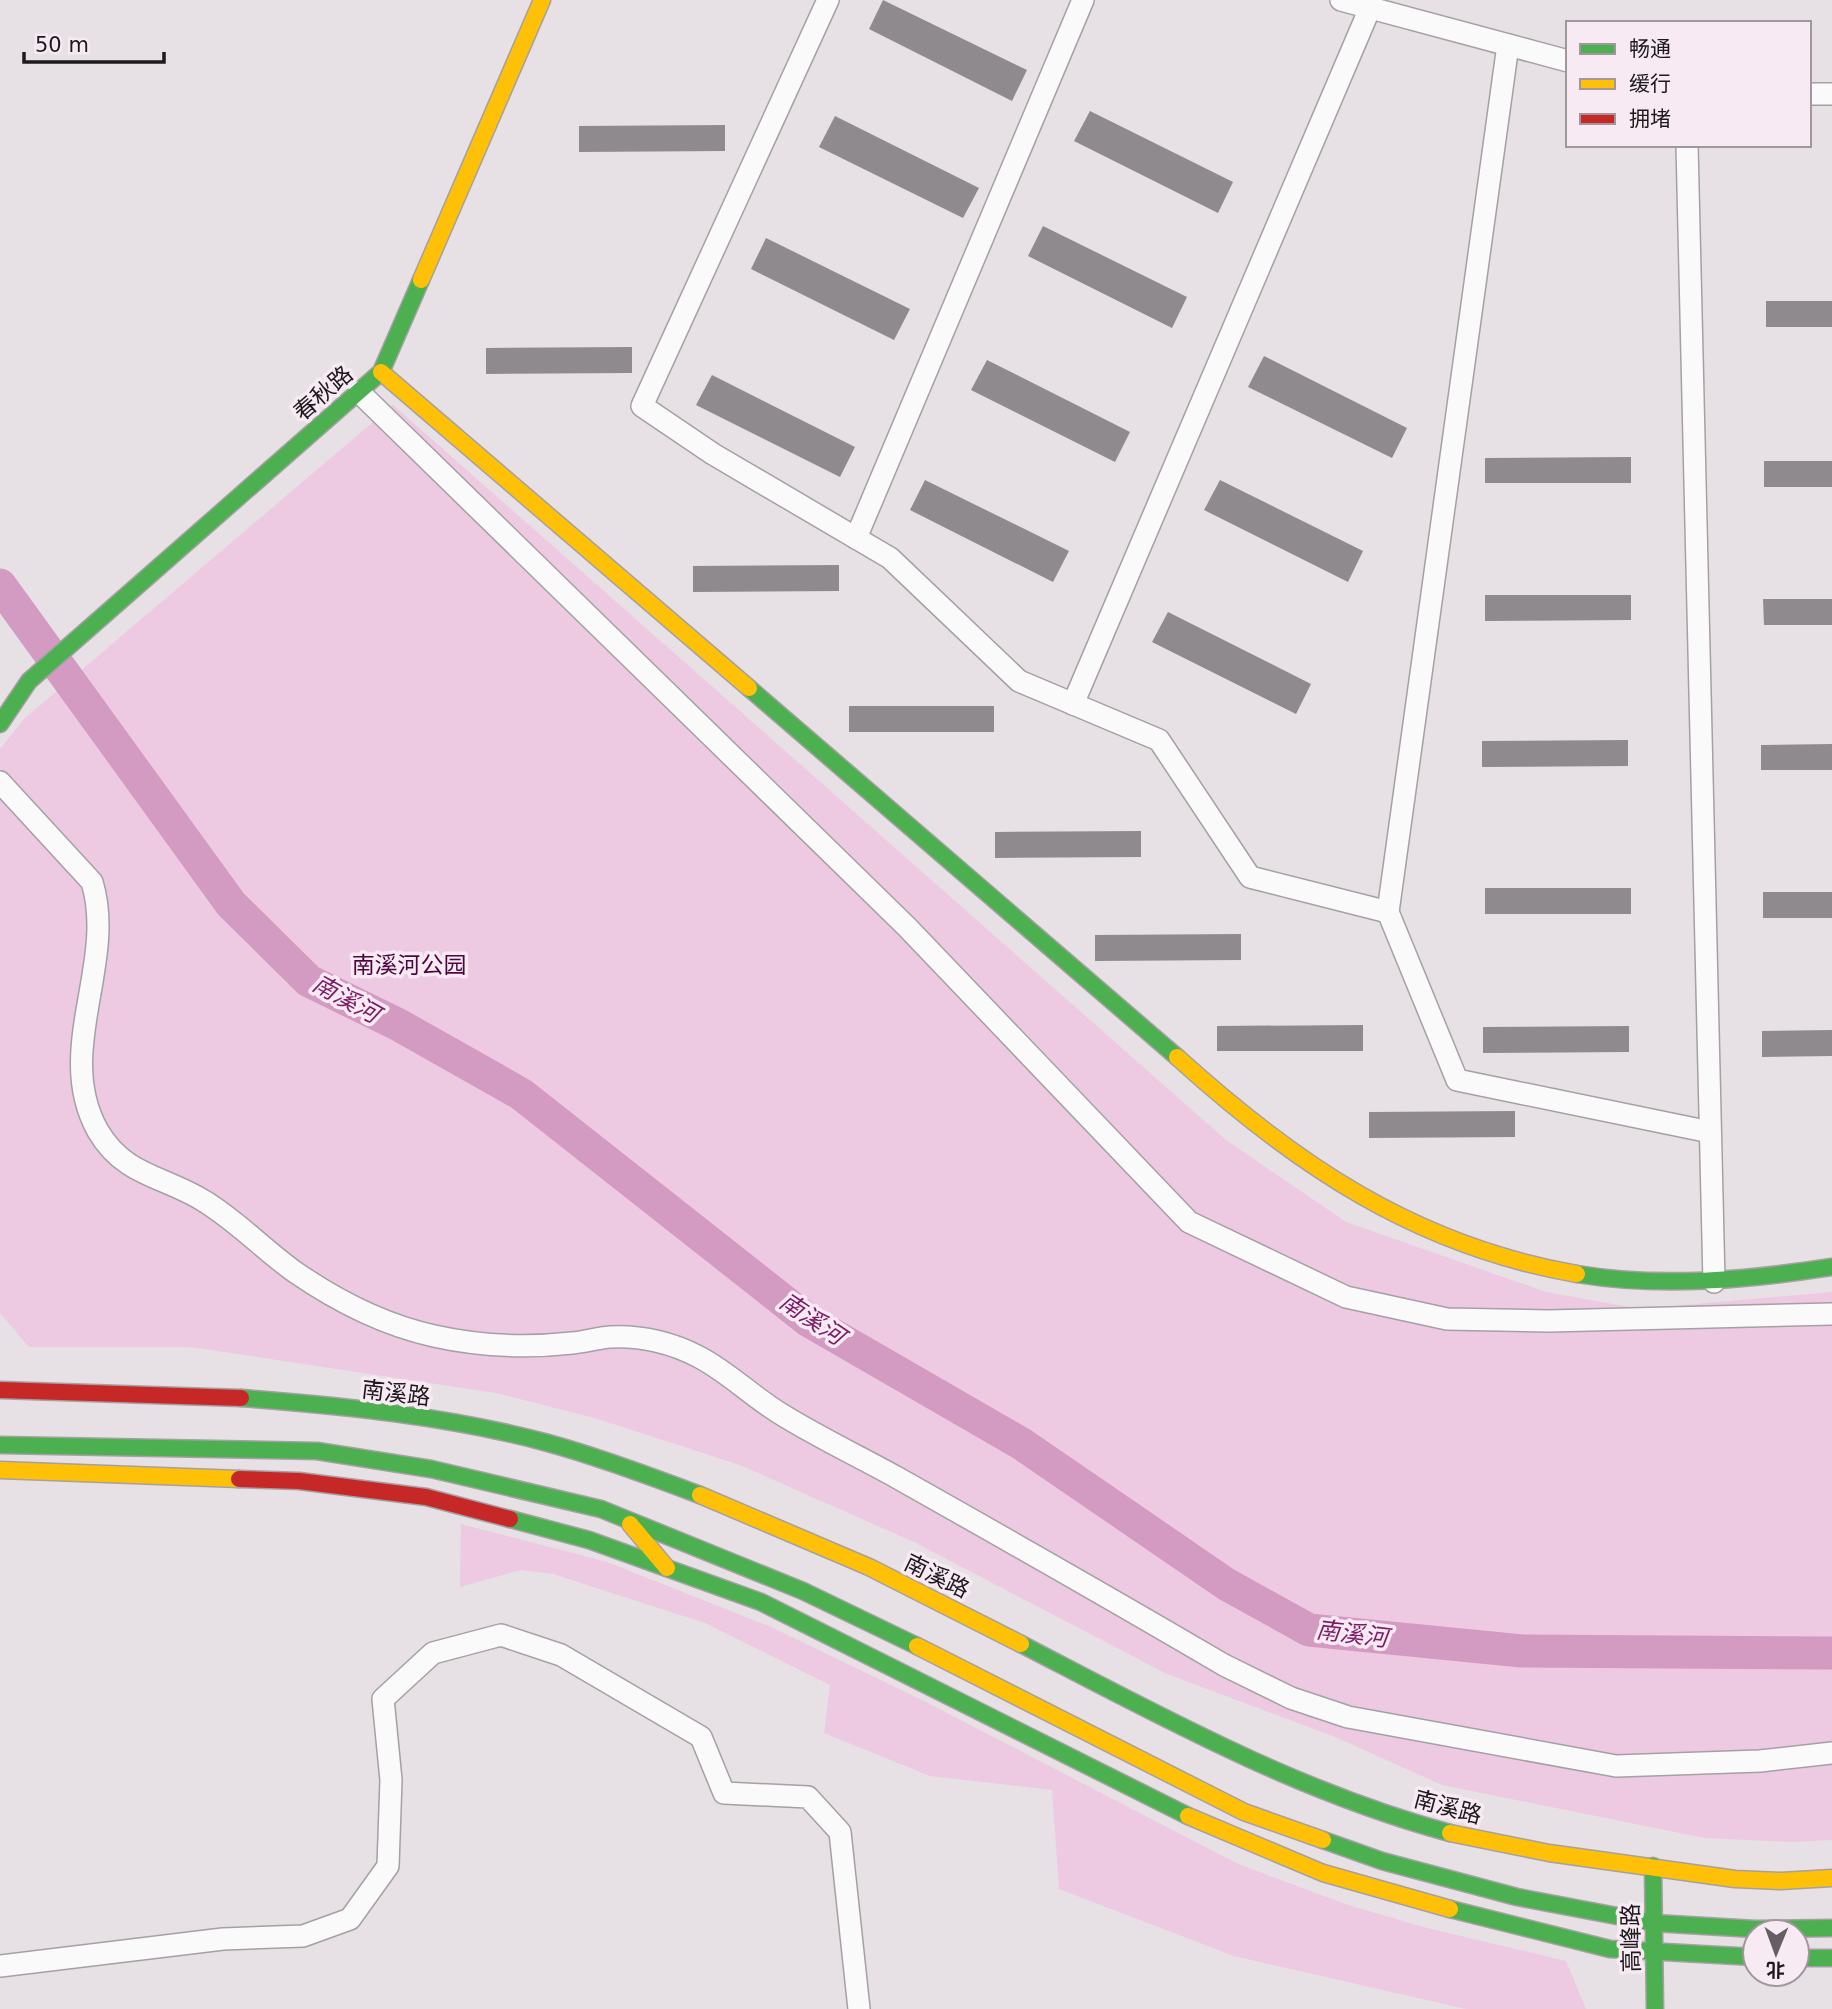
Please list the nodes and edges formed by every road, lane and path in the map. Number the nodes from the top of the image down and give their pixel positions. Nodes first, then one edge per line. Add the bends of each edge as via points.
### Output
1 (542, 0) edge
2 (828, 0) edge
3 (1083, 0) edge
4 (1340, 0) edge
5 (1370, 8) junction
6 (1508, 45) junction
7 (1566, 60) edge
8 (1811, 94) edge
9 (1832, 94) edge
10 (1687, 147) edge
11 (381, 372) junction
12 (359, 393) junction
13 (856, 538) junction
14 (1073, 704) junction
15 (0, 724) edge
16 (0, 782) edge
17 (1388, 912) junction
18 (1710, 1132) junction
19 (1832, 1267) edge
20 (1714, 1282) junction
21 (1832, 1314) edge
22 (0, 1390) edge
23 (0, 1445) edge
24 (0, 1470) edge
25 (626, 1519) junction
26 (667, 1568) junction
27 (1832, 1753) edge
28 (1653, 1866) junction
29 (1832, 1878) edge
30 (1654, 1923) junction
31 (1832, 1928) edge
32 (1654, 1951) junction
33 (1741, 1956) edge
34 (1811, 1958) edge
35 (1832, 1958) edge
36 (0, 1966) edge
37 (859, 2009) edge
38 (1655, 2009) edge

1 - 11 main road, 春秋路
2 - 13 street via 642,406 713,454
3 - 13 street
4 - 5 street
5 - 6 street
5 - 14 street
6 - 7 street
6 - 17 street
8 - 9 street
10 - 18 street
11 - 12 main road, 春秋路
11 - 20 main road via 1234,1111 1297,1156 1350,1190 1444,1239 1518,1261 1595,1275
12 - 15 main road, 春秋路 via 29,681
12 - 21 street via 907,927 1189,1222 1346,1297 1447,1319
13 - 14 street via 890,558 1019,681
14 - 17 street via 1159,740 1251,877
16 - 27 street via 92,882 98,902 99,936 81,1041 81,1076 86,1106 98,1131 115,1155 141,1173 205,1201 296,1273 371,1316 400,1328 465,1342 522,1345 640,1337 692,1354 781,1414 1224,1665 1291,1698 1348,1717 1616,1766 1760,1761
17 - 18 street via 1457,1080
18 - 20 street
19 - 20 main road
22 - 28 main road, 南溪路 via 186,1394 410,1416 509,1434 603,1461 788,1530 1207,1740 1308,1785 1389,1815 1492,1843
23 - 25 main road via 317,1451 431,1469
24 - 26 main road via 299,1481 426,1497 589,1540
25 - 26 main road
25 - 30 main road via 803,1591 1244,1812 1396,1865 1517,1897
26 - 32 main road via 761,1602 1215,1830 1323,1873 1505,1925 1610,1949
28 - 29 main road, 南溪路 via 1762,1882
28 - 30 main road, 高峰路
30 - 31 main road
30 - 32 main road, 高峰路
32 - 33 main road
32 - 38 main road, 高峰路
34 - 35 main road
36 - 37 street via 223,1939 303,1936 350,1919 388,1866 391,1780 383,1699 433,1653 501,1635 561,1655 701,1737 724,1793 808,1797 840,1832

